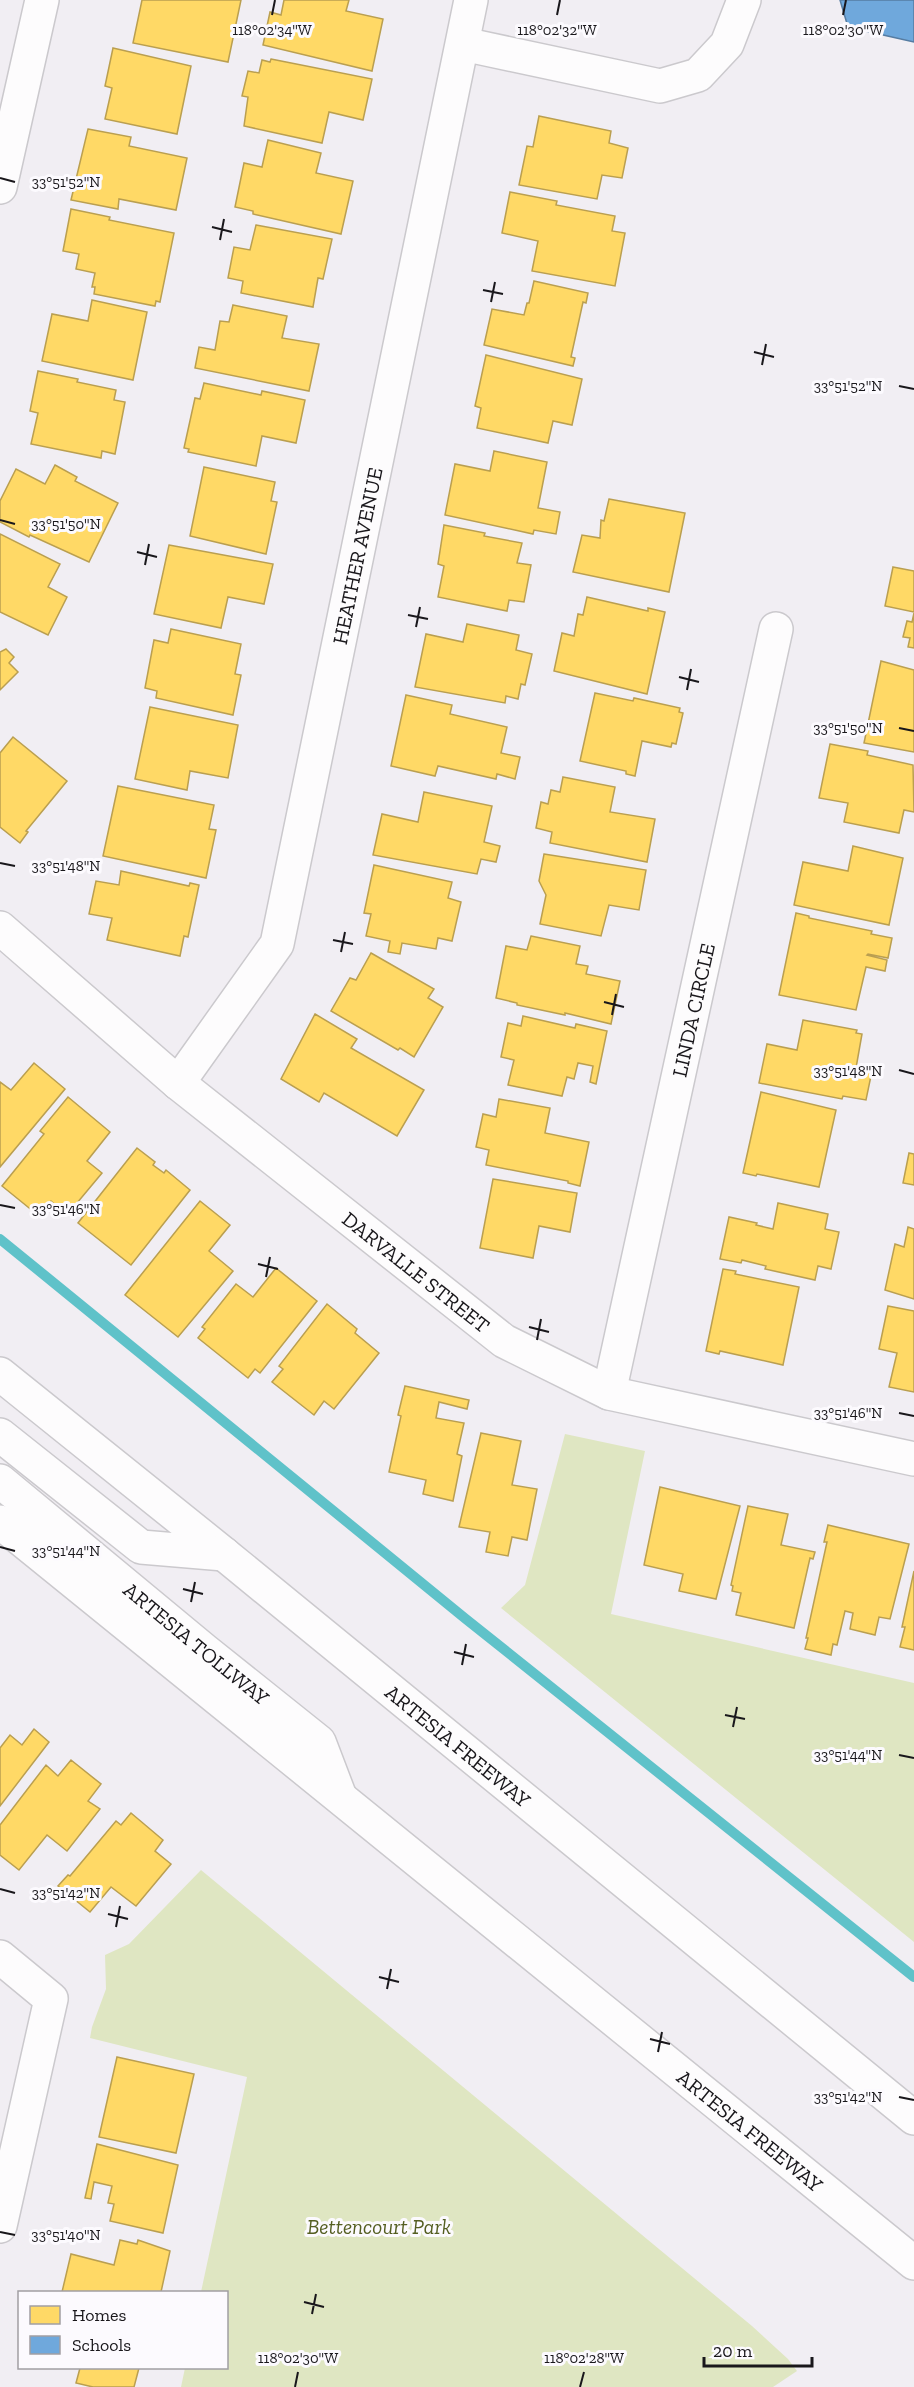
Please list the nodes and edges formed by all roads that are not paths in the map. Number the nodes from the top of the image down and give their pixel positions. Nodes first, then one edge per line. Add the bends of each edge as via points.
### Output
1 (42, 0) edge
2 (471, 0) edge
3 (744, 1) edge
4 (463, 44) junction
5 (0, 187) edge
6 (776, 629) dead end
7 (0, 928) edge
8 (178, 1083) junction
9 (0, 1374) edge
10 (609, 1393) junction
11 (0, 1435) edge
12 (914, 1459) edge
13 (0, 1481) edge
14 (0, 1522) edge
15 (224, 1554) junction
16 (341, 1799) junction
17 (0, 1957) edge
18 (914, 2118) edge
19 (0, 2226) edge
20 (914, 2263) edge

1 - 5 main road
2 - 4 main road, HEATHER AVENUE
3 - 4 main road via 727,44 698,75 660,86
4 - 8 main road, HEATHER AVENUE via 277,944
6 - 10 main road, LINDA CIRCLE
7 - 8 main road, DARVALLE STREET
8 - 10 main road, DARVALLE STREET via 504,1341
9 - 15 main road, ARTESIA FREEWAY
10 - 12 main road, DARVALLE STREET
11 - 15 main road, ARTESIA TOLLWAY via 141,1547
13 - 16 main road, ARTESIA TOLLWAY via 319,1742
14 - 16 main road, ARTESIA FREEWAY
15 - 18 main road, ARTESIA FREEWAY
16 - 20 main road, ARTESIA FREEWAY
17 - 19 main road via 51,1999

